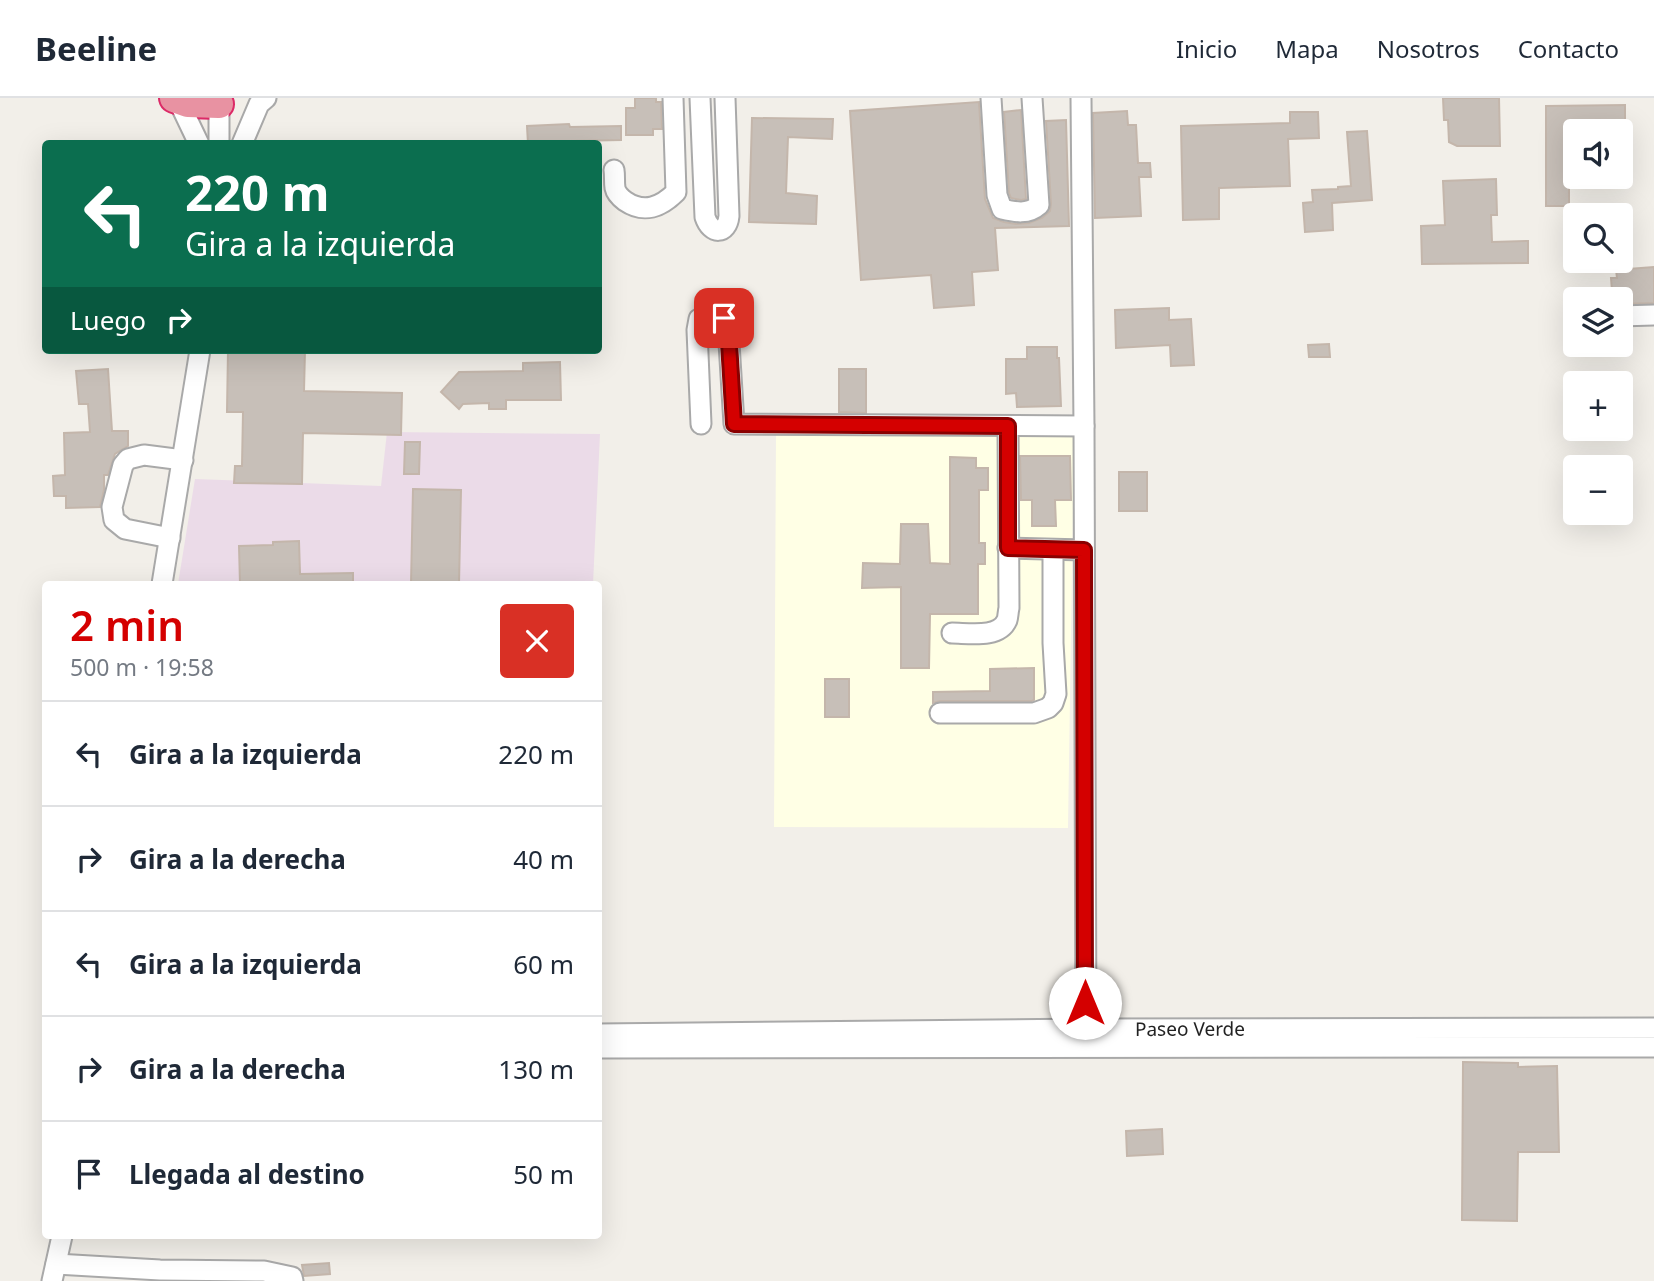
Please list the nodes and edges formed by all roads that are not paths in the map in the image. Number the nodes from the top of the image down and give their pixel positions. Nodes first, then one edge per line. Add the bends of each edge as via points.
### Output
1 (266, 98) edge
2 (673, 98) edge
3 (700, 98) edge
4 (725, 98) edge
5 (991, 98) edge
6 (1031, 98) edge
7 (1081, 98) edge
8 (177, 99) edge
9 (219, 101) edge
10 (197, 140) edge
11 (219, 140) edge
12 (244, 140) edge
13 (614, 170) dead end
14 (1654, 315) edge
15 (1633, 316) edge
16 (199, 354) edge
17 (701, 424) dead end
18 (1008, 426) junction
19 (1084, 426) junction
20 (183, 460) junction
21 (170, 538) junction
22 (1008, 548) junction
23 (1053, 550) junction
24 (1084, 550) junction
25 (163, 581) edge
26 (952, 633) dead end
27 (940, 713) dead end
28 (1654, 1028) edge
29 (602, 1035) edge
30 (1086, 1038) junction
31 (1434, 1038) junction
32 (632, 1041) junction
33 (602, 1047) edge
34 (1654, 1047) edge
35 (61, 1239) edge
36 (54, 1273) edge
37 (293, 1281) edge

1 - 12 street
2 - 13 street via 676,192 666,202 638,209 615,190
3 - 4 street via 705,217 712,230 724,229 728,223
5 - 6 street via 997,195 1002,209 1014,212 1032,211 1039,205
7 - 19 street
8 - 9 highway
8 - 10 street
9 - 11 street
14 - 15 street
16 - 20 street
17 - 18 street via 697,330 699,319 716,315 724,318 728,327 734,424
18 - 19 street
18 - 22 street
19 - 24 street
20 - 21 street
20 - 21 street via 144,454 128,459 122,465 112,507 114,520 125,529
21 - 25 street
22 - 23 street
22 - 26 street via 1006,622 989,633
23 - 24 street
23 - 27 street via 1053,703 1034,713
24 - 30 street
28 - 31 street, Paseo Verde
29 - 32 street, Paseo Verde
30 - 31 street, Paseo Verde
30 - 32 street, Paseo Verde
31 - 34 street, Paseo Verde
32 - 33 street, Paseo Verde
35 - 36 street
36 - 37 street via 264,1271

